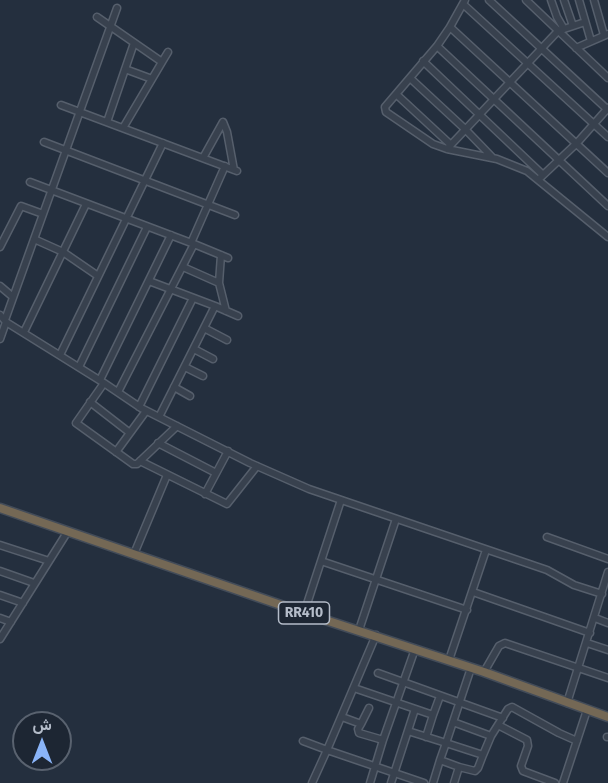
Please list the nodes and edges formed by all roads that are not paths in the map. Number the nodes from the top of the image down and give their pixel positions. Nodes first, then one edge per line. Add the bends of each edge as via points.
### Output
1 (489, 0) edge
2 (526, 0) edge
3 (551, 0) edge
4 (564, 0) edge
5 (579, 0) edge
6 (594, 0) edge
7 (464, 2) edge
8 (117, 8) dead end
9 (97, 17) dead end
10 (585, 22) junction
11 (573, 26) junction
12 (110, 27) junction
13 (450, 27) junction
14 (561, 30) junction
15 (606, 34) edge
16 (591, 41) junction
17 (134, 43) junction
18 (437, 46) junction
19 (542, 48) junction
20 (576, 48) junction
21 (168, 52) dead end
22 (423, 61) junction
23 (162, 62) junction
24 (528, 63) junction
25 (125, 69) junction
26 (410, 78) junction
27 (608, 78) edge
28 (152, 79) junction
29 (511, 81) junction
30 (396, 94) junction
31 (494, 99) junction
32 (62, 105) dead end
33 (608, 109) edge
34 (80, 112) junction
35 (479, 114) junction
36 (107, 122) junction
37 (594, 124) junction
38 (123, 128) junction
39 (465, 129) junction
40 (608, 137) edge
41 (44, 142) dead end
42 (163, 143) junction
43 (577, 143) junction
44 (449, 147) junction
45 (66, 150) junction
46 (492, 157) junction
47 (203, 158) junction
48 (560, 159) junction
49 (225, 166) junction
50 (608, 173) edge
51 (541, 177) junction
52 (144, 180) junction
53 (30, 182) dead end
54 (52, 191) junction
55 (86, 204) junction
56 (208, 205) junction
57 (608, 206) edge
58 (43, 214) junction
59 (235, 215) dead end
60 (126, 218) junction
61 (147, 227) junction
62 (171, 236) junction
63 (608, 237) edge
64 (34, 239) junction
65 (193, 244) junction
66 (0, 247) edge
67 (63, 252) junction
68 (183, 267) junction
69 (98, 276) junction
70 (148, 281) junction
71 (219, 282) junction
72 (0, 286) edge
73 (171, 290) junction
74 (13, 297) junction
75 (193, 298) junction
76 (215, 306) junction
77 (226, 311) junction
78 (238, 316) dead end
79 (3, 319) edge
80 (204, 328) junction
81 (24, 332) junction
82 (0, 339) edge
83 (227, 340) dead end
84 (194, 349) junction
85 (60, 355) junction
86 (213, 358) dead end
87 (185, 366) junction
88 (80, 367) junction
89 (203, 376) dead end
90 (102, 381) junction
91 (174, 387) junction
92 (118, 392) junction
93 (190, 396) dead end
94 (90, 402) junction
95 (139, 407) junction
96 (146, 411) junction
97 (159, 417) junction
98 (177, 426) junction
99 (130, 433) junction
100 (158, 443) junction
101 (228, 451) junction
102 (116, 453) junction
103 (140, 461) junction
104 (257, 466) junction
105 (216, 473) junction
106 (167, 475) junction
107 (205, 494) junction
108 (341, 500) junction
109 (0, 508) edge
110 (396, 519) junction
111 (68, 531) junction
112 (547, 537) dead end
113 (0, 545) edge
114 (486, 550) junction
115 (134, 554) junction
116 (608, 560) edge
117 (49, 561) junction
118 (321, 561) junction
119 (0, 571) edge
120 (608, 575) edge
121 (375, 580) junction
122 (34, 584) junction
123 (473, 592) junction
124 (0, 595) edge
125 (601, 596) junction
126 (608, 601) edge
127 (24, 603) junction
128 (466, 610) junction
129 (304, 613) junction
130 (0, 618) edge
131 (595, 618) junction
132 (11, 622) junction
133 (608, 623) edge
134 (359, 630) junction
135 (590, 633) junction
136 (376, 635) junction
137 (0, 639) edge
138 (587, 644) junction
139 (415, 650) junction
140 (608, 650) edge
141 (449, 660) junction
142 (579, 667) junction
143 (471, 668) junction
144 (484, 672) junction
145 (378, 673) dead end
146 (608, 678) edge
147 (403, 684) junction
148 (354, 688) junction
149 (440, 696) junction
150 (460, 702) junction
151 (397, 703) junction
152 (567, 703) junction
153 (369, 708) dead end
154 (415, 709) junction
155 (587, 710) junction
156 (433, 715) junction
157 (342, 717) junction
158 (608, 717) edge
159 (503, 718) junction
160 (453, 722) junction
161 (361, 723) junction
162 (498, 724) junction
163 (408, 731) junction
164 (490, 736) junction
165 (426, 737) junction
166 (383, 740) junction
167 (303, 741) dead end
168 (577, 741) junction
169 (447, 743) junction
170 (327, 750) junction
171 (483, 755) junction
172 (440, 760) junction
173 (375, 767) junction
174 (459, 768) junction
175 (394, 773) junction
176 (412, 781) edge
177 (312, 783) edge
178 (370, 783) edge
179 (391, 783) edge
180 (424, 783) edge
181 (433, 783) edge
182 (454, 783) edge
183 (555, 783) edge
184 (563, 783) edge

1 - 19 street
2 - 14 street
3 - 14 street
4 - 11 street
5 - 10 street
6 - 15 street
7 - 13 street
7 - 24 street
8 - 12 street
9 - 12 street
10 - 11 street
10 - 16 street
11 - 14 street
12 - 17 street
12 - 34 street
13 - 18 street
13 - 29 street
14 - 19 street
14 - 20 street
15 - 16 street
16 - 20 street
17 - 23 street
17 - 25 street
18 - 22 street
18 - 31 street
19 - 24 street
19 - 33 street
20 - 27 street
21 - 23 street
22 - 26 street
22 - 35 street
23 - 28 street
24 - 29 street
24 - 37 street
25 - 28 street
25 - 36 street
26 - 30 street
26 - 39 street
28 - 38 street
29 - 31 street
29 - 43 street
30 - 44 street
30 - 44 street via 385,107 386,112 433,144
31 - 35 street
31 - 48 street
32 - 34 street
33 - 37 street
34 - 36 street
34 - 45 street
35 - 39 street
35 - 51 street
36 - 38 street
37 - 40 street
37 - 43 street
38 - 42 street
39 - 44 street
39 - 46 street
41 - 45 street
42 - 47 street
42 - 52 street
43 - 48 street
43 - 50 street
44 - 46 street
45 - 52 street
45 - 54 street
46 - 51 street
47 - 49 street
47 - 49 street via 223,122 236,170
48 - 51 street
48 - 57 street
49 - 56 street
51 - 63 street
52 - 56 street
52 - 60 street
53 - 54 street
54 - 55 street
54 - 58 street
55 - 60 street
55 - 67 street
56 - 59 street
56 - 65 street
58 - 64 street
58 - 66 street via 21,206
60 - 61 street
60 - 69 street
61 - 62 street
61 - 88 street
62 - 65 street
62 - 70 street
64 - 67 street
64 - 74 street
65 - 68 street
65 - 71 street via 224,257
67 - 69 street
67 - 81 street
68 - 71 street
68 - 73 street
69 - 85 street
70 - 73 street
70 - 90 street
71 - 77 street
72 - 74 street
73 - 75 street
73 - 92 street
74 - 79 street
75 - 76 street
75 - 95 street
76 - 77 street
76 - 80 street
77 - 78 street
79 - 81 street
79 - 82 street
80 - 83 street
80 - 84 street
81 - 85 street
84 - 86 street
84 - 87 street
85 - 88 street
87 - 89 street
87 - 91 street
88 - 90 street
90 - 92 street
90 - 94 street
91 - 93 street
91 - 97 street
92 - 95 street
94 - 99 street
94 - 102 street via 76,423
95 - 96 street
96 - 97 street
96 - 99 street
97 - 98 street
98 - 100 street
98 - 101 street
99 - 102 street
100 - 103 street
100 - 105 street
101 - 104 street
101 - 105 street
102 - 103 street via 134,464
103 - 106 street
104 - 107 street via 228,504
104 - 108 street
105 - 107 street
106 - 107 street
106 - 115 street
108 - 110 street
108 - 118 street
109 - 111 highway, RR410
110 - 114 street
110 - 121 street
111 - 115 highway, RR410
111 - 117 street
112 - 116 street
113 - 117 street
114 - 123 street
114 - 125 street via 547,570
115 - 129 highway, RR410
117 - 122 street
118 - 121 street
118 - 129 street
119 - 122 street
120 - 125 street
121 - 128 street
121 - 134 street
122 - 127 street
123 - 128 street
123 - 135 street
124 - 127 street
125 - 126 street
125 - 131 street
127 - 132 street
128 - 141 street
129 - 134 highway, RR410
130 - 132 street
131 - 133 street
131 - 135 street
132 - 137 street
134 - 136 highway, RR410
135 - 138 street
136 - 139 highway, RR410
136 - 148 street
138 - 140 street
138 - 142 street
139 - 141 highway, RR410
139 - 147 street
141 - 143 highway, RR410
142 - 144 street via 502,643
142 - 146 street
142 - 152 street
143 - 144 highway, RR410
143 - 150 street
144 - 152 highway, RR410
145 - 147 street
147 - 149 street
147 - 151 street
148 - 151 street
148 - 157 street
149 - 150 street
149 - 156 street
150 - 159 street
150 - 160 street
151 - 154 street
151 - 166 street
152 - 155 highway, RR410
153 - 161 street
154 - 156 street
154 - 163 street
155 - 158 highway, RR410
155 - 168 street
156 - 165 street
157 - 161 street
157 - 170 street
159 - 162 street
159 - 168 street via 512,707
160 - 164 street
160 - 169 street
161 - 166 street via 359,733
162 - 164 street
162 - 183 street via 527,740 520,766 523,771
163 - 165 street
163 - 175 street
164 - 171 street
165 - 169 street
166 - 173 street
167 - 170 street
168 - 184 street
169 - 171 street
169 - 172 street
170 - 173 street
170 - 177 street
171 - 174 street via 475,771
172 - 174 street
172 - 181 street
173 - 175 street
173 - 178 street
174 - 182 street
175 - 176 street
175 - 179 street
176 - 180 street

